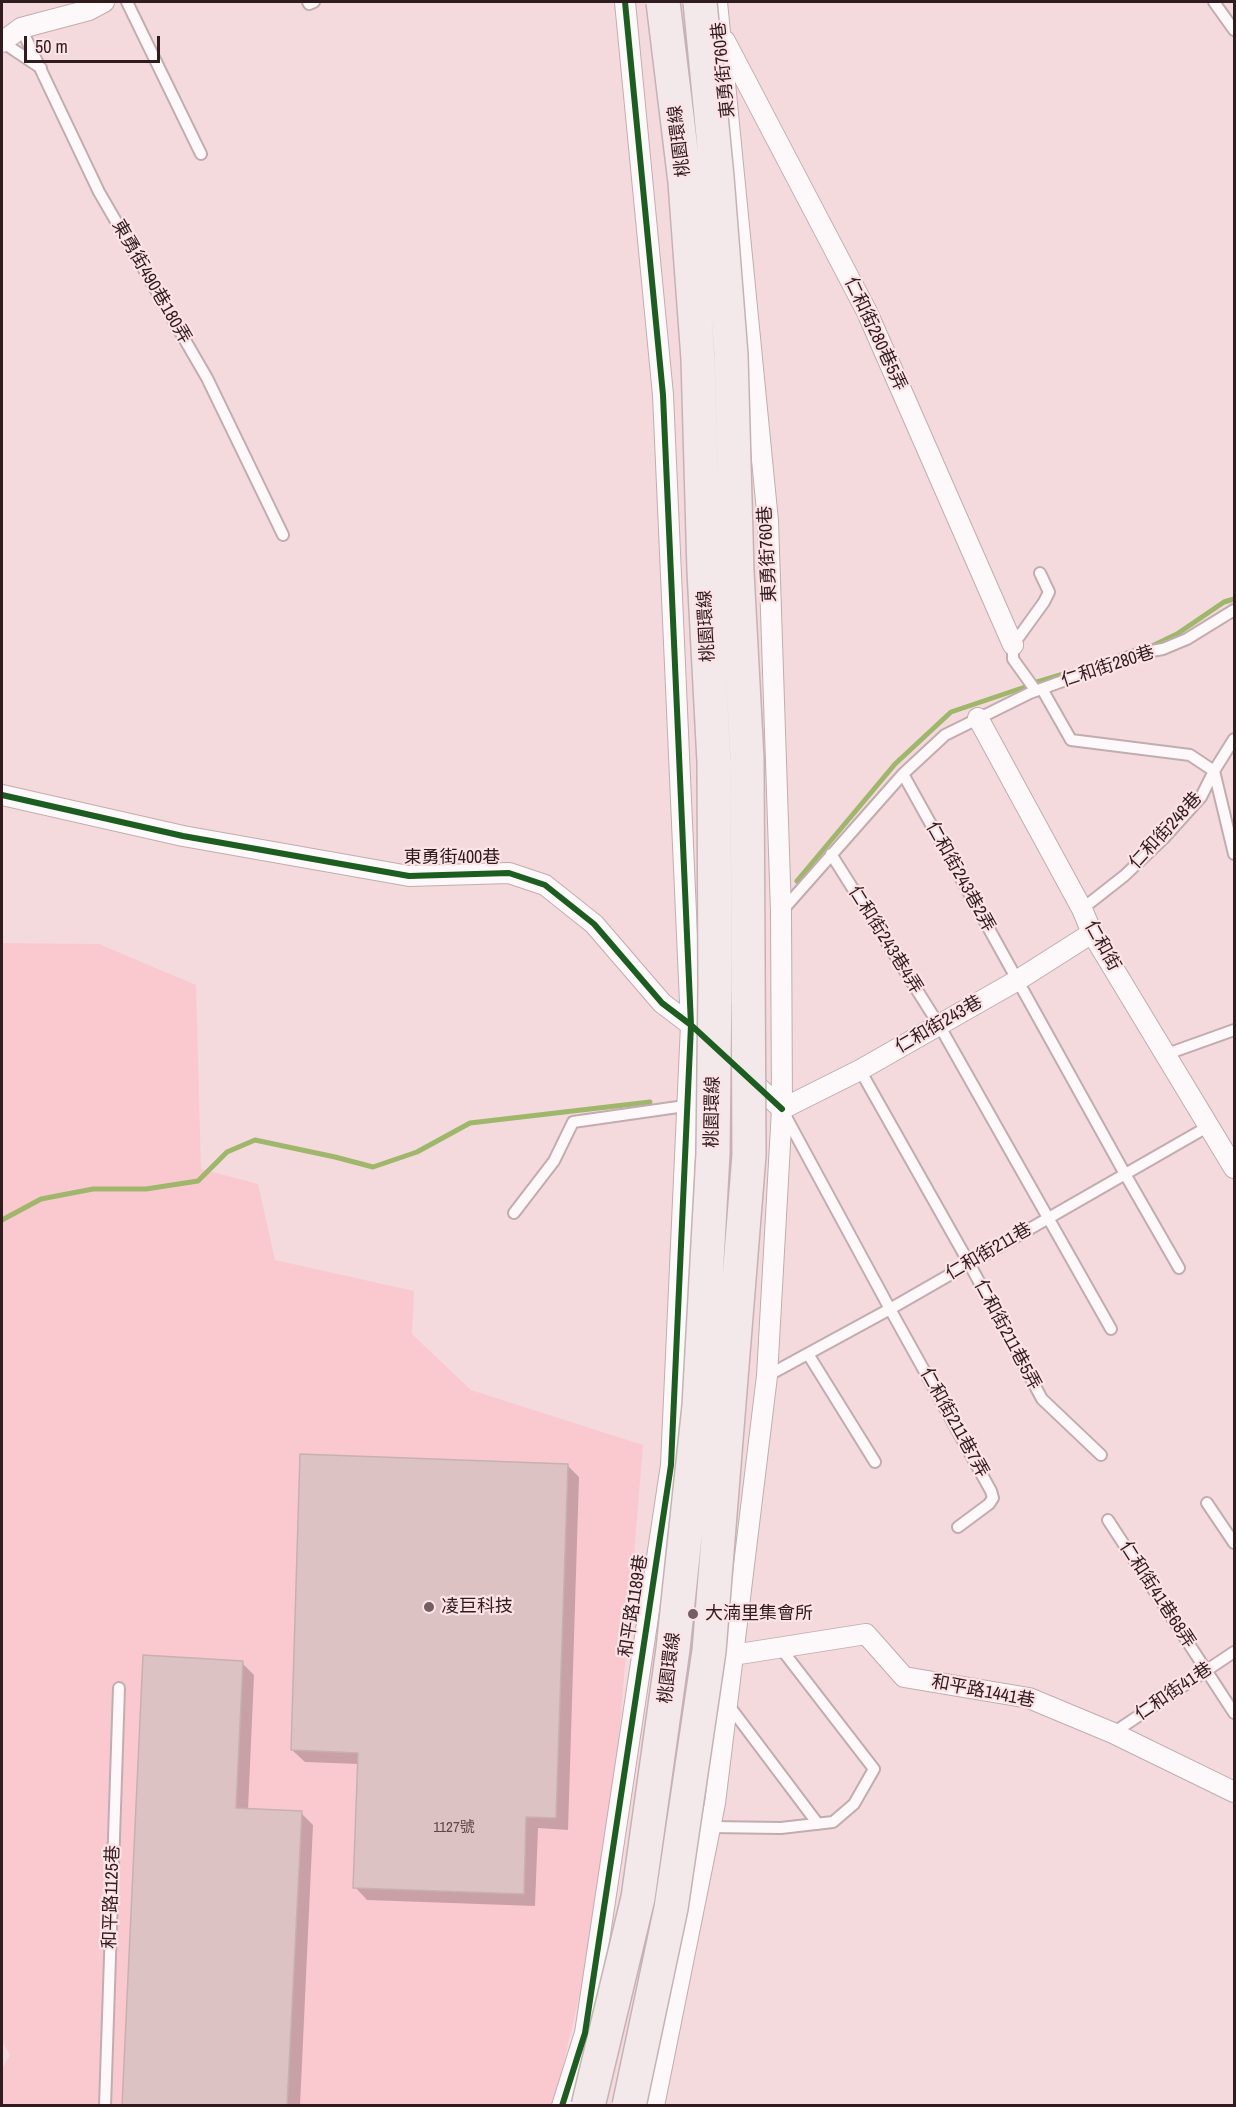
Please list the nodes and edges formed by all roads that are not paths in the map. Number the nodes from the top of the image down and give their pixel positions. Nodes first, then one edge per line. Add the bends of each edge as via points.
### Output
1 (104, 2) edge
2 (127, 2) edge
3 (308, 2) edge
4 (314, 2) edge
5 (625, 2) edge
6 (663, 2) edge
7 (700, 2) edge
8 (717, 2) edge
9 (1214, 2) edge
10 (21, 28) junction
11 (1234, 30) edge
12 (720, 32) junction
13 (2, 42) edge
14 (41, 69) junction
15 (201, 154) dead end
16 (756, 387) junction
17 (663, 395) junction
18 (283, 535) dead end
19 (1040, 573) dead end
20 (1234, 610) edge
21 (1013, 645) junction
22 (1039, 690) junction
23 (978, 718) junction
24 (1234, 739) edge
25 (1214, 771) junction
26 (903, 774) junction
27 (2, 795) edge
28 (1234, 854) edge
29 (831, 855) junction
30 (1082, 909) junction
31 (781, 912) junction
32 (1092, 933) junction
33 (1018, 980) junction
34 (691, 1025) junction
35 (939, 1025) junction
36 (1234, 1030) edge
37 (1167, 1054) junction
38 (860, 1070) junction
39 (687, 1105) junction
40 (723, 1106) dead end
41 (735, 1107) dead end
42 (758, 1108) dead end
43 (776, 1109) junction
44 (1209, 1126) junction
45 (1234, 1168) edge
46 (1125, 1174) junction
47 (514, 1213) dead end
48 (1048, 1218) junction
49 (969, 1263) junction
50 (1179, 1268) dead end
51 (890, 1309) junction
52 (1111, 1329) dead end
53 (808, 1354) junction
54 (767, 1376) junction
55 (674, 1383) junction
56 (1101, 1455) dead end
57 (875, 1462) dead end
58 (1207, 1503) dead end
59 (1108, 1520) dead end
60 (958, 1527) dead end
61 (1234, 1543) edge
62 (779, 1646) junction
63 (1234, 1652) edge
64 (733, 1655) junction
65 (1206, 1670) junction
66 (119, 1688) dead end
67 (727, 1703) junction
68 (1234, 1713) edge
69 (1113, 1734) junction
70 (1232, 1788) edge
71 (818, 1824) junction
72 (710, 1827) junction
73 (105, 2106) edge
74 (562, 2106) edge
75 (588, 2106) edge
76 (630, 2106) edge
77 (654, 2106) edge

1 - 10 street via 89,10
2 - 15 lane
3 - 4 lane
5 - 17 street, 和平路1189巷
6 - 75 highway, 桃園環線, bridge via 685,182 698,359 714,762 713,1153 699,1406 673,1649 638,1898
7 - 76 highway, 桃園環線, bridge via 731,355 747,759 749,1155 708,1651 671,1908
8 - 12 street, 東勇街760巷
9 - 11 lane
10 - 13 street
10 - 14 lane, 東勇街490巷180弄
12 - 16 street, 東勇街760巷
12 - 21 street, 仁和街280巷5弄 via 867,312
13 - 14 lane
14 - 18 lane, 東勇街490巷180弄 via 99,192 207,378
16 - 17 street
16 - 31 street, 東勇街760巷 via 768,521
17 - 34 street, 和平路1189巷
19 - 21 lane via 1049,592
20 - 22 lane, 仁和街280巷 via 1171,646 1140,653
21 - 22 lane via 1013,659
22 - 23 lane, 仁和街280巷
22 - 25 lane via 1071,740 1190,755
23 - 26 lane, 仁和街280巷 via 945,735
23 - 30 street, 仁和街
24 - 25 lane, 仁和街248巷
25 - 28 lane
25 - 30 lane, 仁和街248巷 via 1201,797 1164,838
26 - 29 lane, 仁和街280巷
26 - 33 lane, 仁和街243巷2弄
27 - 34 street, 東勇街400巷 via 183,836 409,876 509,873 545,885 594,924 662,1003
29 - 31 lane, 仁和街280巷
29 - 35 lane, 仁和街243巷4弄
30 - 32 street, 仁和街
31 - 43 street, 東勇街760巷
32 - 33 street, 仁和街243巷
32 - 37 street, 仁和街
33 - 35 street, 仁和街243巷
33 - 46 lane, 仁和街243巷2弄
34 - 39 street, 和平路1189巷
34 - 43 street, 東勇街400巷
35 - 38 street, 仁和街243巷
35 - 48 lane, 仁和街243巷4弄
36 - 37 lane
37 - 44 street, 仁和街
38 - 43 street, 仁和街243巷
38 - 49 lane, 仁和街211巷5弄
39 - 40 lane
39 - 47 lane via 573,1122 554,1161
39 - 55 street, 和平路1189巷
41 - 42 lane
43 - 51 lane, 仁和街211巷7弄
43 - 54 street
44 - 45 street, 仁和街
44 - 46 lane, 仁和街211巷
46 - 48 lane, 仁和街211巷
46 - 50 lane, 仁和街243巷2弄
48 - 49 lane, 仁和街211巷
48 - 52 lane, 仁和街243巷4弄
49 - 51 lane, 仁和街211巷
49 - 56 lane, 仁和街211巷5弄 via 1042,1399
51 - 53 lane, 仁和街211巷
51 - 60 lane, 仁和街211巷7弄 via 991,1491 993,1498 989,1504
53 - 54 lane, 仁和街211巷
53 - 57 lane
54 - 55 street
54 - 64 street
55 - 74 street, 和平路1189巷 via 671,1465 585,2033
58 - 61 lane
59 - 65 lane, 仁和街41巷68弄
62 - 64 street, 和平路1441巷
62 - 69 street, 和平路1441巷 via 866,1634 904,1677 1029,1698
62 - 71 lane via 874,1769 855,1804 833,1822
63 - 65 lane, 仁和街41巷
64 - 67 street
65 - 68 lane, 仁和街41巷68弄
65 - 69 lane, 仁和街41巷
66 - 73 lane, 和平路1125巷
67 - 71 lane
67 - 72 street
69 - 70 street, 和平路1441巷
71 - 72 lane
72 - 77 street

